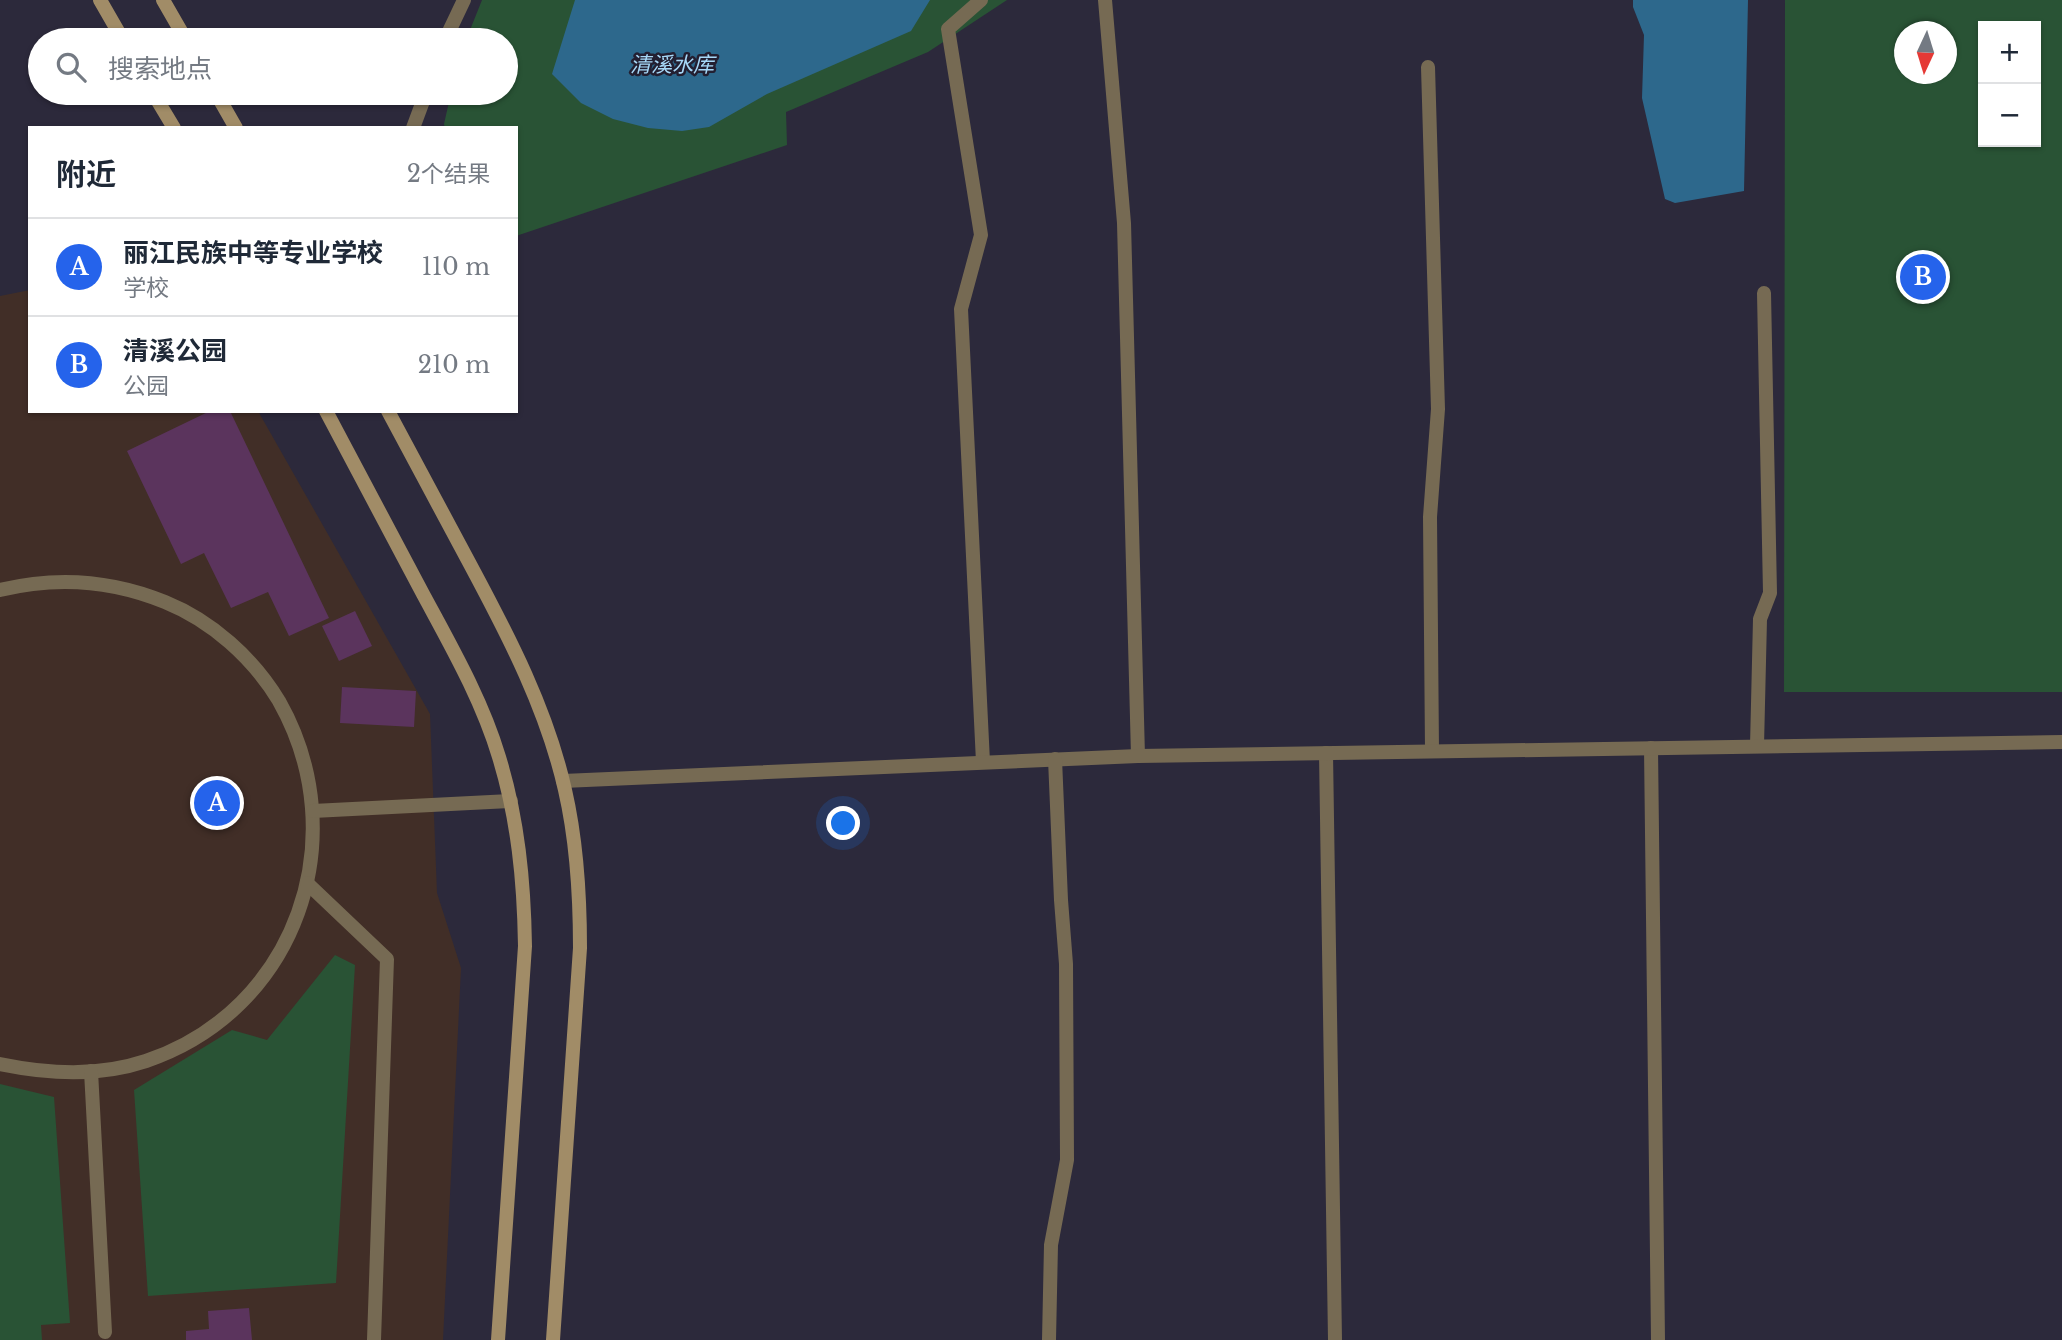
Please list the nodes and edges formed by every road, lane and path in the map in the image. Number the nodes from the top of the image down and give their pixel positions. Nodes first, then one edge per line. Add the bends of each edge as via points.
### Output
1 (100, 0) edge
2 (163, 0) edge
3 (464, 0) edge
4 (981, 0) edge
5 (1105, 0) edge
6 (116, 28) edge
7 (179, 28) edge
8 (451, 28) edge
9 (1428, 67) dead end
10 (160, 105) edge
11 (223, 105) edge
12 (422, 105) edge
13 (173, 126) edge
14 (235, 126) edge
15 (414, 126) edge
16 (1764, 293) dead end
17 (327, 413) edge
18 (389, 413) edge
19 (0, 590) edge
20 (2062, 742) edge
21 (1757, 747) junction
22 (1651, 748) junction
23 (1432, 751) junction
24 (1326, 753) junction
25 (1138, 756) junction
26 (1055, 759) junction
27 (984, 762) junction
28 (563, 780) junction
29 (511, 801) junction
30 (313, 811) junction
31 (307, 883) junction
32 (0, 1064) edge
33 (91, 1072) junction
34 (105, 1332) dead end
35 (374, 1340) edge
36 (498, 1340) edge
37 (553, 1340) edge
38 (1049, 1340) edge
39 (1335, 1340) edge
40 (1658, 1340) edge

1 - 6 street
2 - 7 street
3 - 8 street
4 - 27 street via 948,29 981,235 961,309
5 - 25 street via 1124,223
9 - 23 street via 1438,409 1430,517
10 - 13 street
11 - 14 street
12 - 15 street
16 - 21 street via 1770,593 1760,620
17 - 29 street via 455,654 481,709
18 - 28 street via 532,688
19 - 30 street via 64,580 104,583 180,608 214,629 270,686 290,721 304,758
20 - 21 street
21 - 22 street
22 - 23 street
22 - 40 street
23 - 24 street
24 - 25 street
24 - 39 street
25 - 26 street
26 - 27 street
26 - 38 street via 1066,964 1067,1160 1051,1245
27 - 28 street
28 - 37 street via 575,841 580,948
29 - 30 street
29 - 36 street via 522,873 525,946
30 - 31 street
31 - 33 street via 286,941 267,973 223,1018 181,1046 146,1060
31 - 35 street via 387,959
32 - 33 street via 34,1071
33 - 34 street

